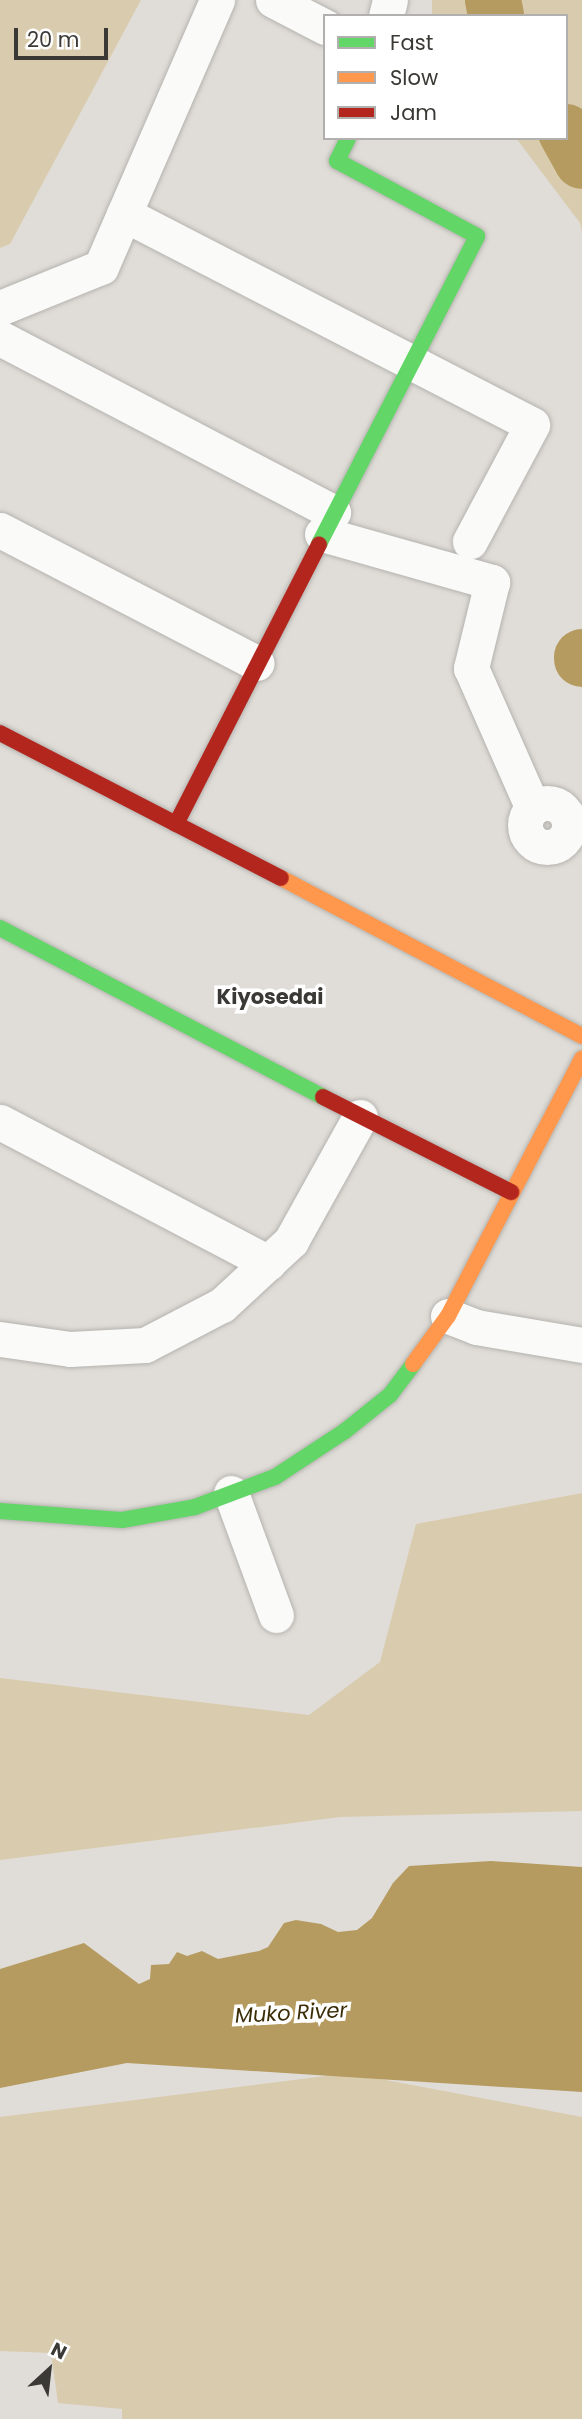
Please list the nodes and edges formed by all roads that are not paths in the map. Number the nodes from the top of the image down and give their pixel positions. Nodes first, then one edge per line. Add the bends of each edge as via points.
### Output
1 (217, 0) edge
2 (273, 0) edge
3 (323, 26) edge
4 (347, 140) edge
5 (124, 214) junction
6 (0, 308) edge
7 (0, 338) edge
8 (411, 364) junction
9 (328, 523) junction
10 (0, 530) edge
11 (470, 541) dead end
12 (257, 663) junction
13 (0, 733) edge
14 (532, 806) dead end
15 (176, 824) junction
16 (0, 928) edge
17 (582, 1036) edge
18 (582, 1059) edge
19 (360, 1117) junction
20 (0, 1122) edge
21 (511, 1192) junction
22 (268, 1263) junction
23 (448, 1316) junction
24 (0, 1339) edge
25 (582, 1345) edge
26 (231, 1493) junction
27 (0, 1511) edge
28 (276, 1615) dead end

1 - 5 street
2 - 3 street
4 - 8 street via 337,161 477,236
5 - 6 street via 101,267
5 - 8 street
7 - 9 street
8 - 9 street
8 - 11 street via 532,425
9 - 12 street
9 - 14 street via 492,582 471,668
10 - 12 street
12 - 15 street
13 - 15 street
15 - 17 street
16 - 19 street
18 - 21 street
19 - 21 street
19 - 22 street via 291,1241
20 - 22 street
21 - 23 street
22 - 24 street via 222,1305 145,1345 70,1349
23 - 25 street via 476,1327
23 - 26 street via 390,1395 275,1477
26 - 27 street via 195,1507 122,1520
26 - 28 street

